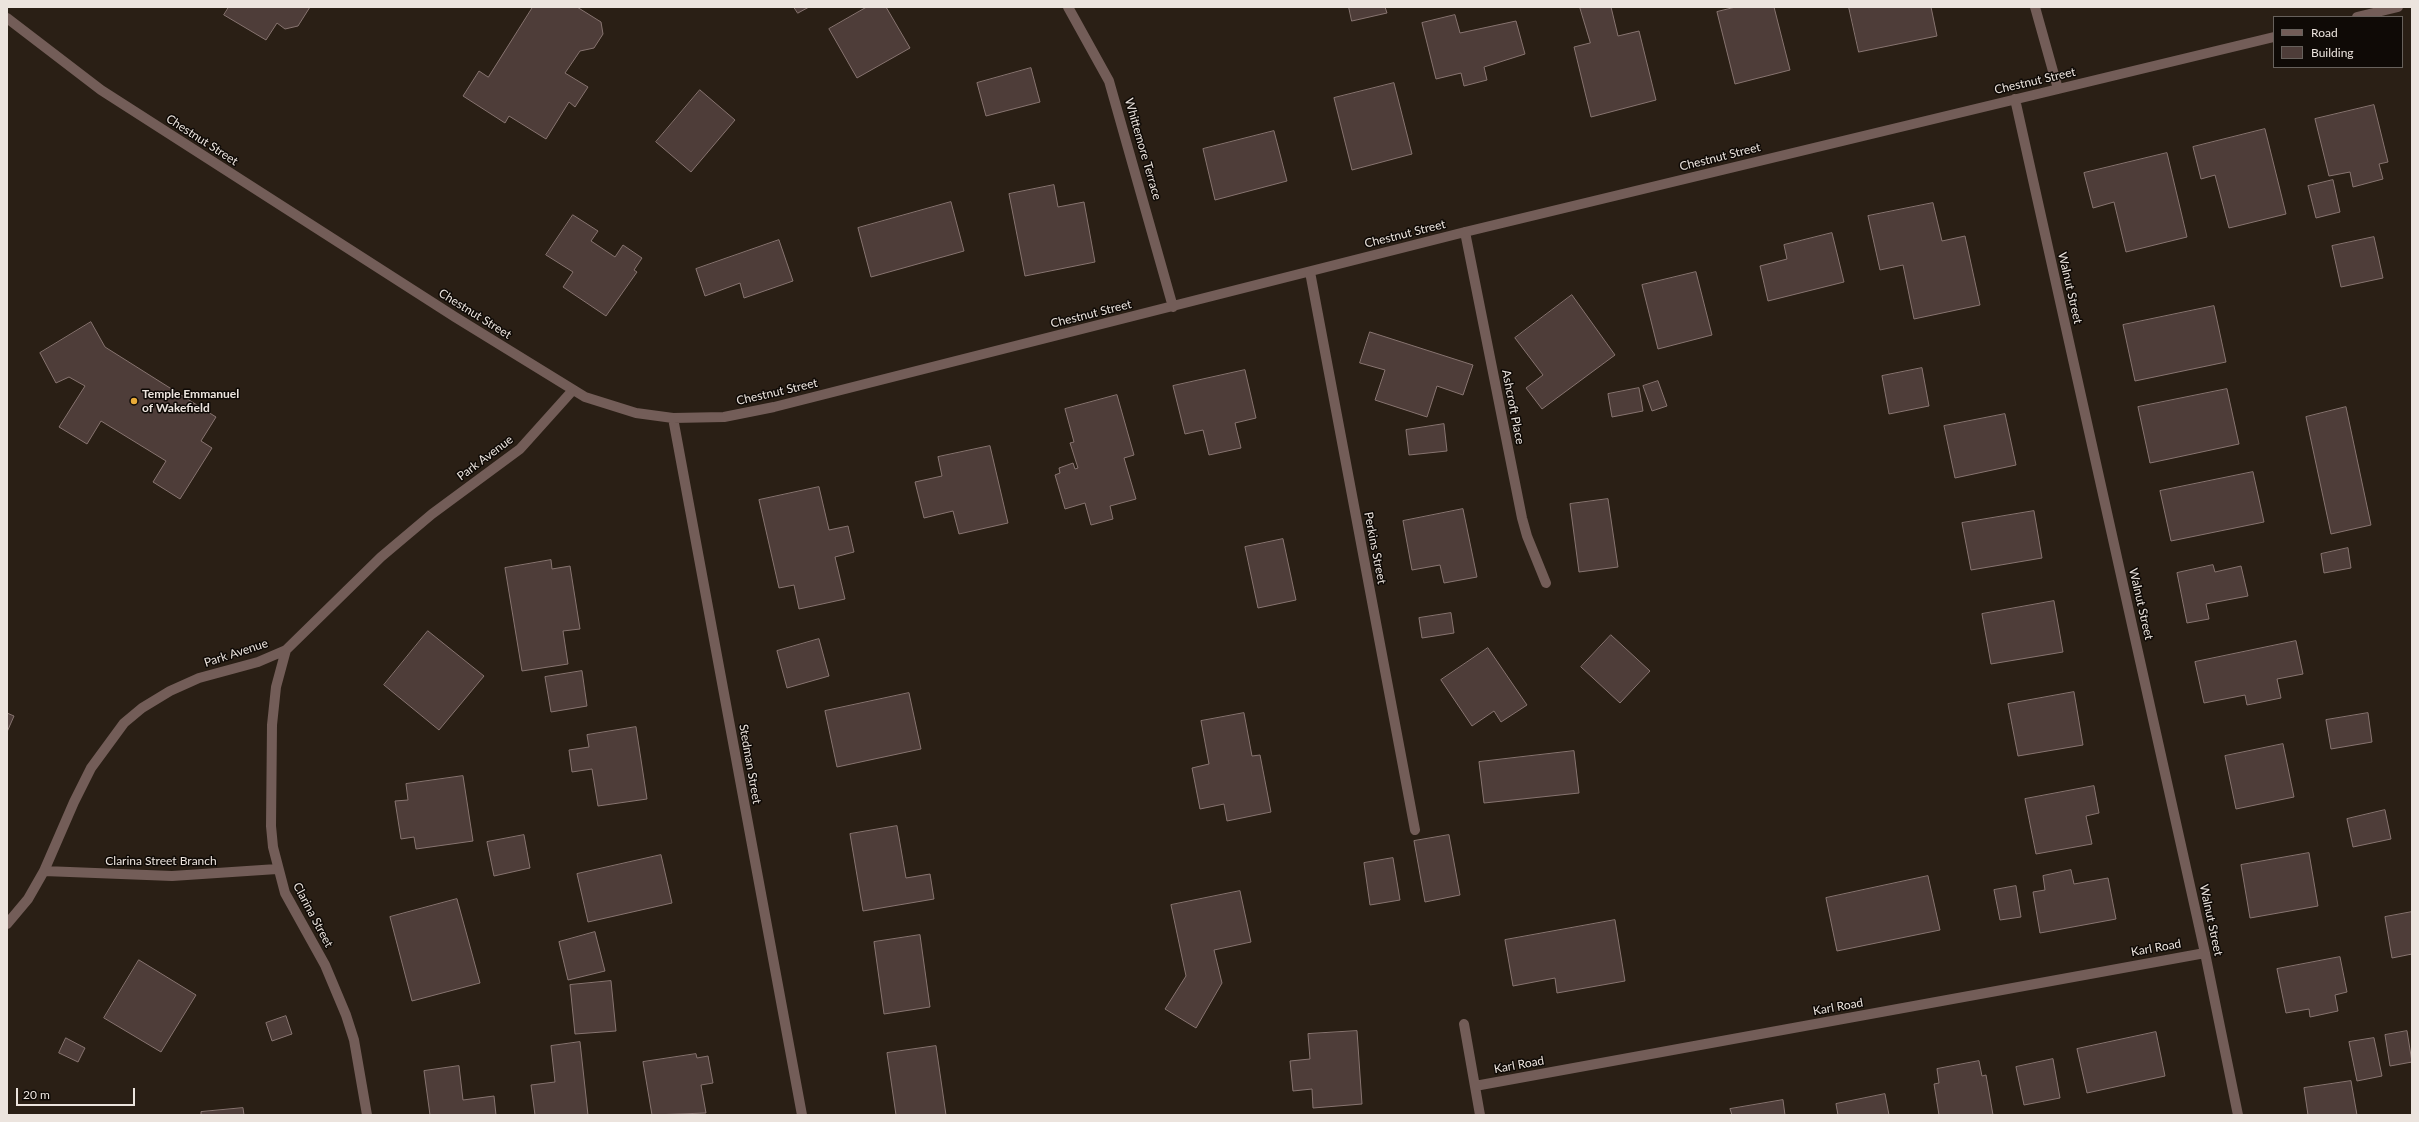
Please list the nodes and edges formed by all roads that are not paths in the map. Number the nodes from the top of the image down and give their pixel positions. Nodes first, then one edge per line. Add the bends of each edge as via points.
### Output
1 (1068, 7) edge
2 (2035, 7) edge
3 (2398, 7) edge
4 (2361, 16) edge
5 (7, 18) edge
6 (2273, 37) edge
7 (2058, 89) junction
8 (2015, 99) junction
9 (1465, 232) junction
10 (1310, 272) junction
11 (1173, 307) junction
12 (573, 390) junction
13 (673, 418) junction
14 (1546, 583) dead end
15 (286, 650) junction
16 (1415, 830) dead end
17 (277, 869) junction
18 (44, 871) junction
19 (7, 924) edge
20 (2205, 953) junction
21 (1464, 1024) dead end
22 (1475, 1086) junction
23 (366, 1115) edge
24 (802, 1115) edge
25 (1480, 1115) edge
26 (2238, 1115) edge

1 - 11 street, Whittemore Terrace via 1110,81
2 - 7 street
3 - 4 street
5 - 12 street, Chestnut Street via 101,90
6 - 7 street, Chestnut Street
7 - 8 street, Chestnut Street
8 - 9 street, Chestnut Street
8 - 20 street, Walnut Street
9 - 10 street, Chestnut Street
9 - 14 street, Ashcroft Place via 1522,518
10 - 11 street, Chestnut Street
10 - 16 street, Perkins Street
11 - 13 street, Chestnut Street via 774,407 724,417
12 - 13 street, Chestnut Street via 614,407
12 - 15 street, Park Avenue via 520,449 432,514 381,557
13 - 24 street, Stedman Street
15 - 17 street, Clarina Street via 276,687 272,725 271,826
15 - 18 street, Park Avenue via 258,662 199,678 170,691 142,708 124,723 91,768
17 - 18 street, Clarina Street Branch via 172,876
17 - 23 street, Clarina Street via 285,894 325,965 346,1015 354,1040
18 - 19 street, Park Avenue via 28,899
20 - 22 street, Karl Road
20 - 26 street, Walnut Street
21 - 22 street
22 - 25 street

